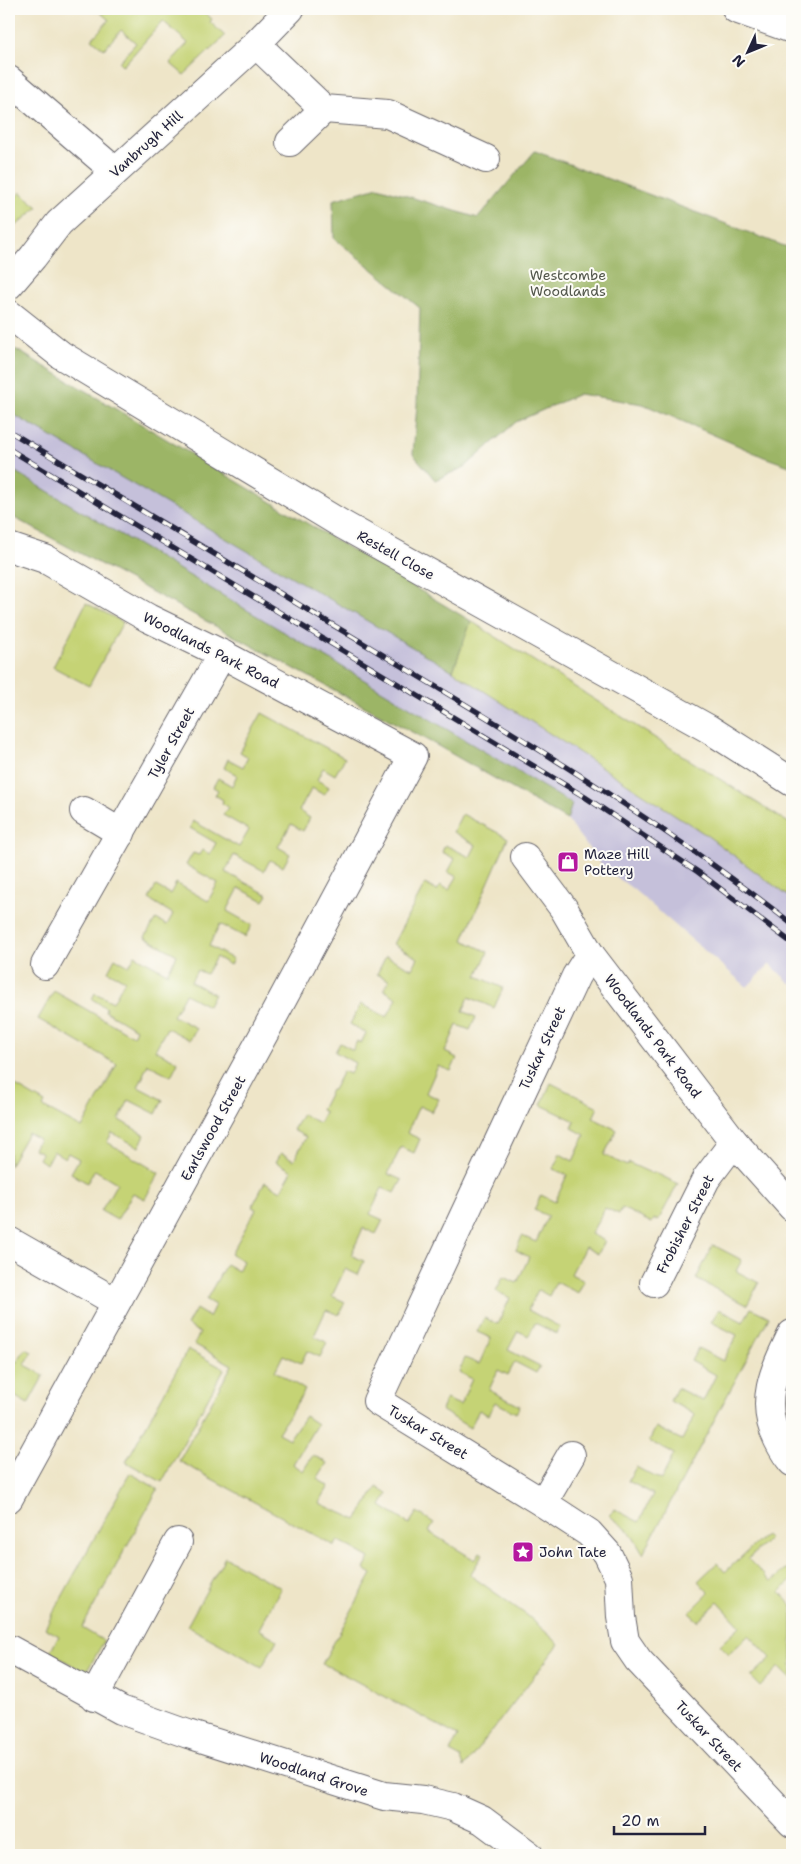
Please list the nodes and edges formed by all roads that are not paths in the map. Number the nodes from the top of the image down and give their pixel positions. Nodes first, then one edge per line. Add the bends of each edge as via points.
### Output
1 (290, 9) edge
2 (736, 9) edge
3 (792, 29) edge
4 (256, 44) junction
5 (9, 80) edge
6 (324, 109) junction
7 (290, 142) dead end
8 (486, 159) dead end
9 (115, 171) junction
10 (11, 278) edge
11 (9, 314) edge
12 (9, 547) edge
13 (222, 654) junction
14 (413, 756) joint
15 (792, 782) edge
16 (84, 811) dead end
17 (121, 833) junction
18 (525, 857) dead end
19 (590, 954) junction
20 (46, 965) dead end
21 (734, 1142) junction
22 (792, 1207) edge
23 (9, 1241) edge
24 (654, 1283) dead end
25 (116, 1302) junction
26 (792, 1334) edge
27 (571, 1455) dead end
28 (792, 1462) edge
29 (9, 1498) edge
30 (543, 1503) junction
31 (178, 1542) dead end
32 (9, 1649) edge
33 (94, 1697) junction
34 (792, 1823) edge
35 (529, 1855) edge

1 - 4 street, Vanbrugh Hill
2 - 3 street
4 - 6 street
4 - 9 street, Vanbrugh Hill
5 - 9 street
6 - 7 street
6 - 8 street via 388,114
9 - 10 street, Vanbrugh Hill via 59,222
11 - 15 street, Restell Close via 61,355 334,520 709,729
12 - 13 street, Woodlands Park Road via 45,559 148,618
13 - 14 street, Woodlands Park Road
13 - 17 street, Tyler Street
14 - 25 street, Earlswood Street
16 - 17 street
17 - 20 street, Tyler Street
18 - 19 street, Woodlands Park Road via 564,909
19 - 21 street, Woodlands Park Road
19 - 30 street, Tuskar Street via 572,985 376,1401
21 - 22 street, Woodlands Park Road
21 - 24 street, Frobisher Street via 706,1179
23 - 25 street
25 - 29 street, Earlswood Street
26 - 28 street via 774,1371 768,1399 772,1427
27 - 30 street
30 - 34 street, Tuskar Street via 589,1533 608,1553 619,1578 626,1642 638,1660
31 - 33 street
32 - 33 street, Woodland Grove
33 - 35 street, Woodland Grove via 188,1734 384,1796 453,1807 482,1820

